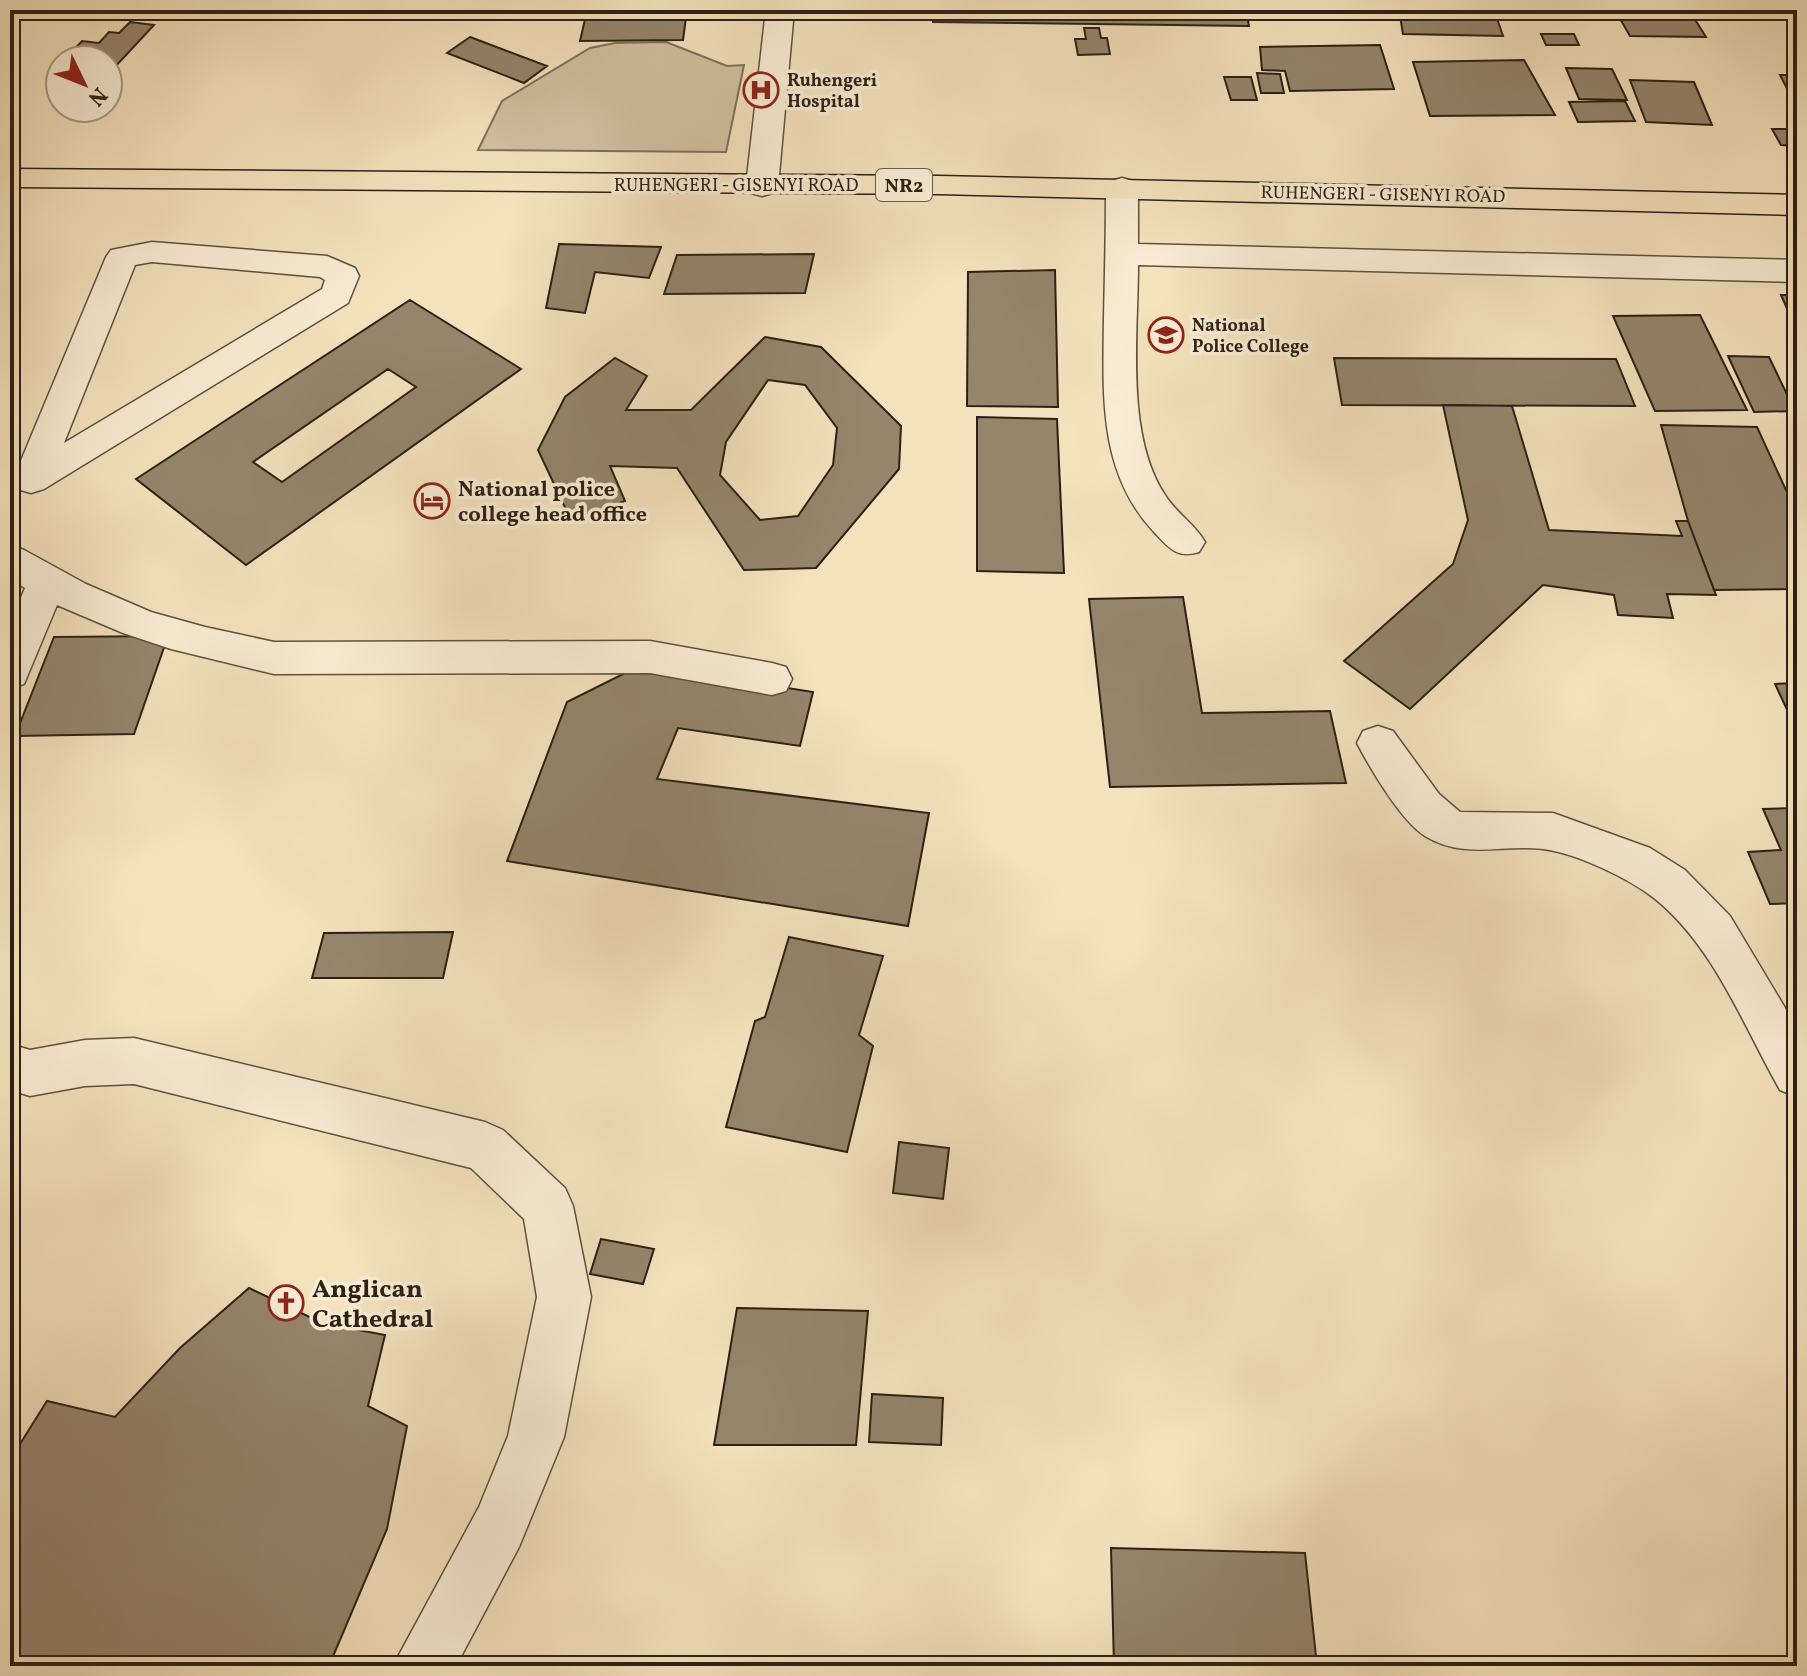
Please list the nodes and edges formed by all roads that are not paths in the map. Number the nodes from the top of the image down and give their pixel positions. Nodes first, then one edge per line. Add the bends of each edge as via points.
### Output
1 (780, 10) edge
2 (10, 178) edge
3 (762, 186) junction
4 (1122, 188) junction
5 (1797, 205) edge
6 (1121, 254) junction
7 (1797, 271) edge
8 (21, 477) edge
9 (1186, 542) dead end
10 (10, 560) edge
11 (46, 584) junction
12 (10, 672) edge
13 (772, 679) dead end
14 (1378, 743) dead end
15 (10, 1067) edge
16 (1797, 1074) edge
17 (423, 1666) edge

1 - 3 lane
2 - 3 highway, RUHENGERI - GISENYI ROAD / NR2
3 - 4 highway, RUHENGERI - GISENYI ROAD / NR2
4 - 5 highway, RUHENGERI - GISENYI ROAD / NR2
4 - 6 lane
6 - 7 lane
6 - 9 lane via 1120,406 1130,460 1150,504
8 - 8 lane via 122,257 152,252 327,267 343,276 336,295
10 - 11 lane
11 - 12 lane
11 - 13 lane via 93,608 225,649 274,658 650,657
14 - 16 lane via 1437,821 1485,834 1546,830 1643,867 1685,899 1722,942
15 - 17 lane via 30,1073 134,1061 485,1147 547,1206 564,1297 536,1437 499,1527

